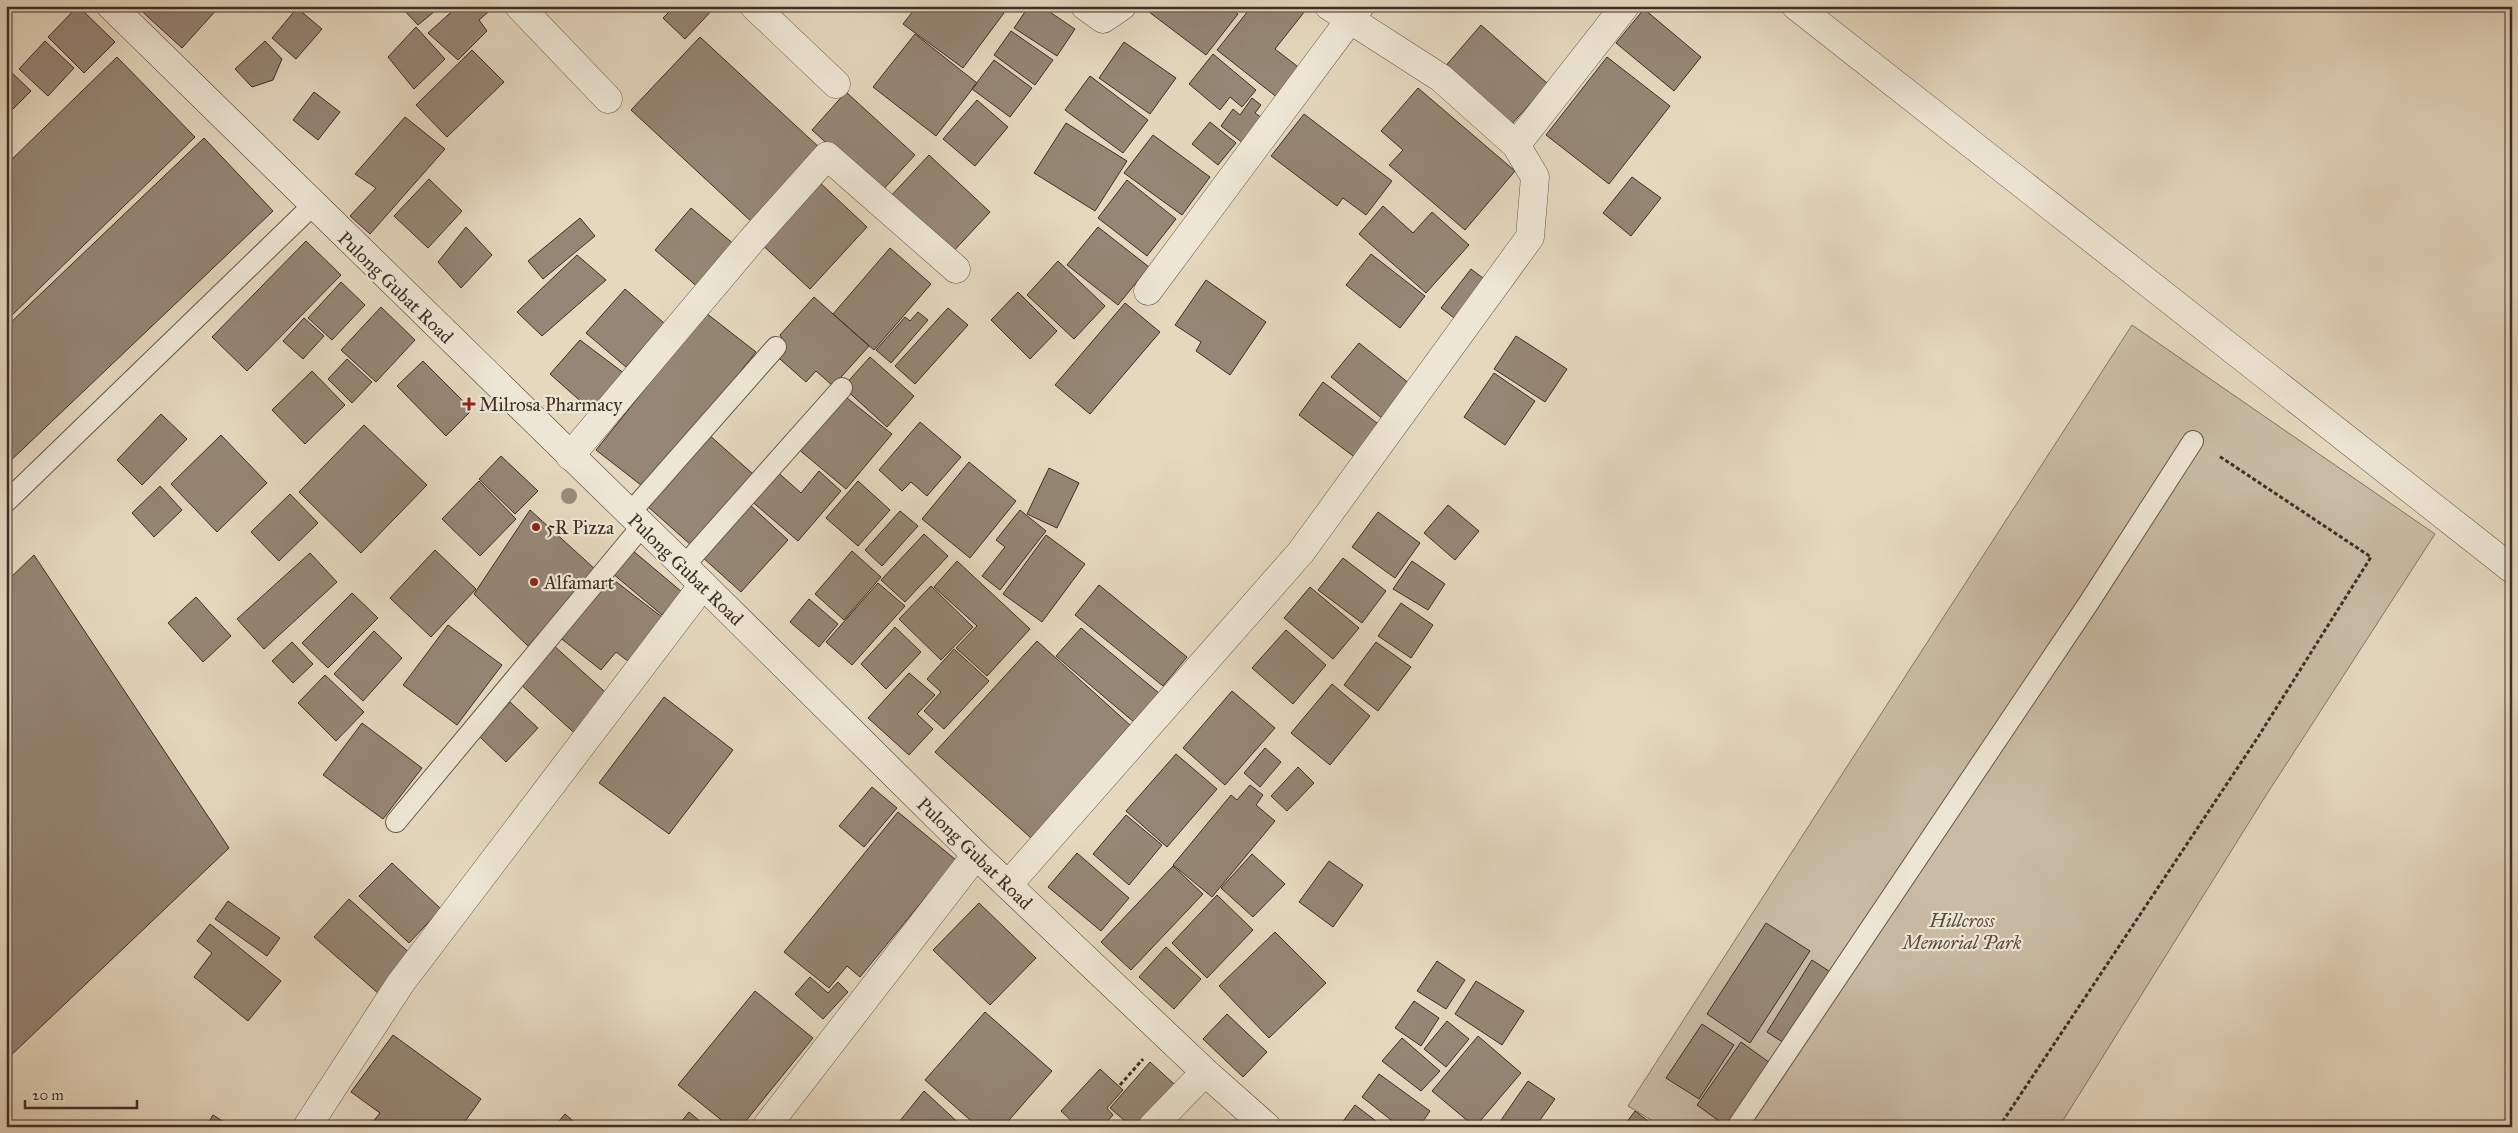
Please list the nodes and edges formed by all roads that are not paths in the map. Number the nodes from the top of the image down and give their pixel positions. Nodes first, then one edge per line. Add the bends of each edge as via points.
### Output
1 (111, 6) edge
2 (519, 6) edge
3 (754, 6) edge
4 (1085, 6) edge
5 (1122, 6) edge
6 (1625, 6) edge
7 (1796, 6) edge
8 (1346, 11) edge
9 (836, 84) dead end
10 (608, 99) dead end
11 (1516, 145) junction
12 (313, 205) junction
13 (956, 269) dead end
14 (1148, 291) dead end
15 (776, 347) dead end
16 (842, 388) dead end
17 (2193, 441) road end
18 (570, 456) junction
19 (6, 502) edge
20 (636, 520) junction
21 (684, 566) junction
22 (2512, 569) edge
23 (703, 585) junction
24 (396, 822) dead end
25 (976, 855) junction
26 (1008, 885) junction
27 (1204, 1072) junction
28 (307, 1127) edge
29 (766, 1127) edge
30 (1152, 1127) edge
31 (1267, 1127) edge
32 (1737, 1127) edge

1 - 12 street, Pulong Gubat Road
2 - 10 street
3 - 9 street
4 - 5 street via 1103,19
6 - 11 street
7 - 22 street
8 - 11 street via 1441,78
8 - 14 street
11 - 26 street via 1535,177 1530,237 1301,552
12 - 18 street, Pulong Gubat Road
12 - 19 lane
13 - 18 street via 827,156
15 - 20 lane
16 - 21 lane
17 - 32 lane via 2082,613
18 - 20 street, Pulong Gubat Road
20 - 21 street, Pulong Gubat Road
20 - 24 lane
21 - 23 street, Pulong Gubat Road
23 - 25 street, Pulong Gubat Road
23 - 28 street via 400,984
25 - 26 street, Pulong Gubat Road
25 - 29 street
26 - 27 street, Pulong Gubat Road
27 - 30 street
27 - 31 street, Pulong Gubat Road

